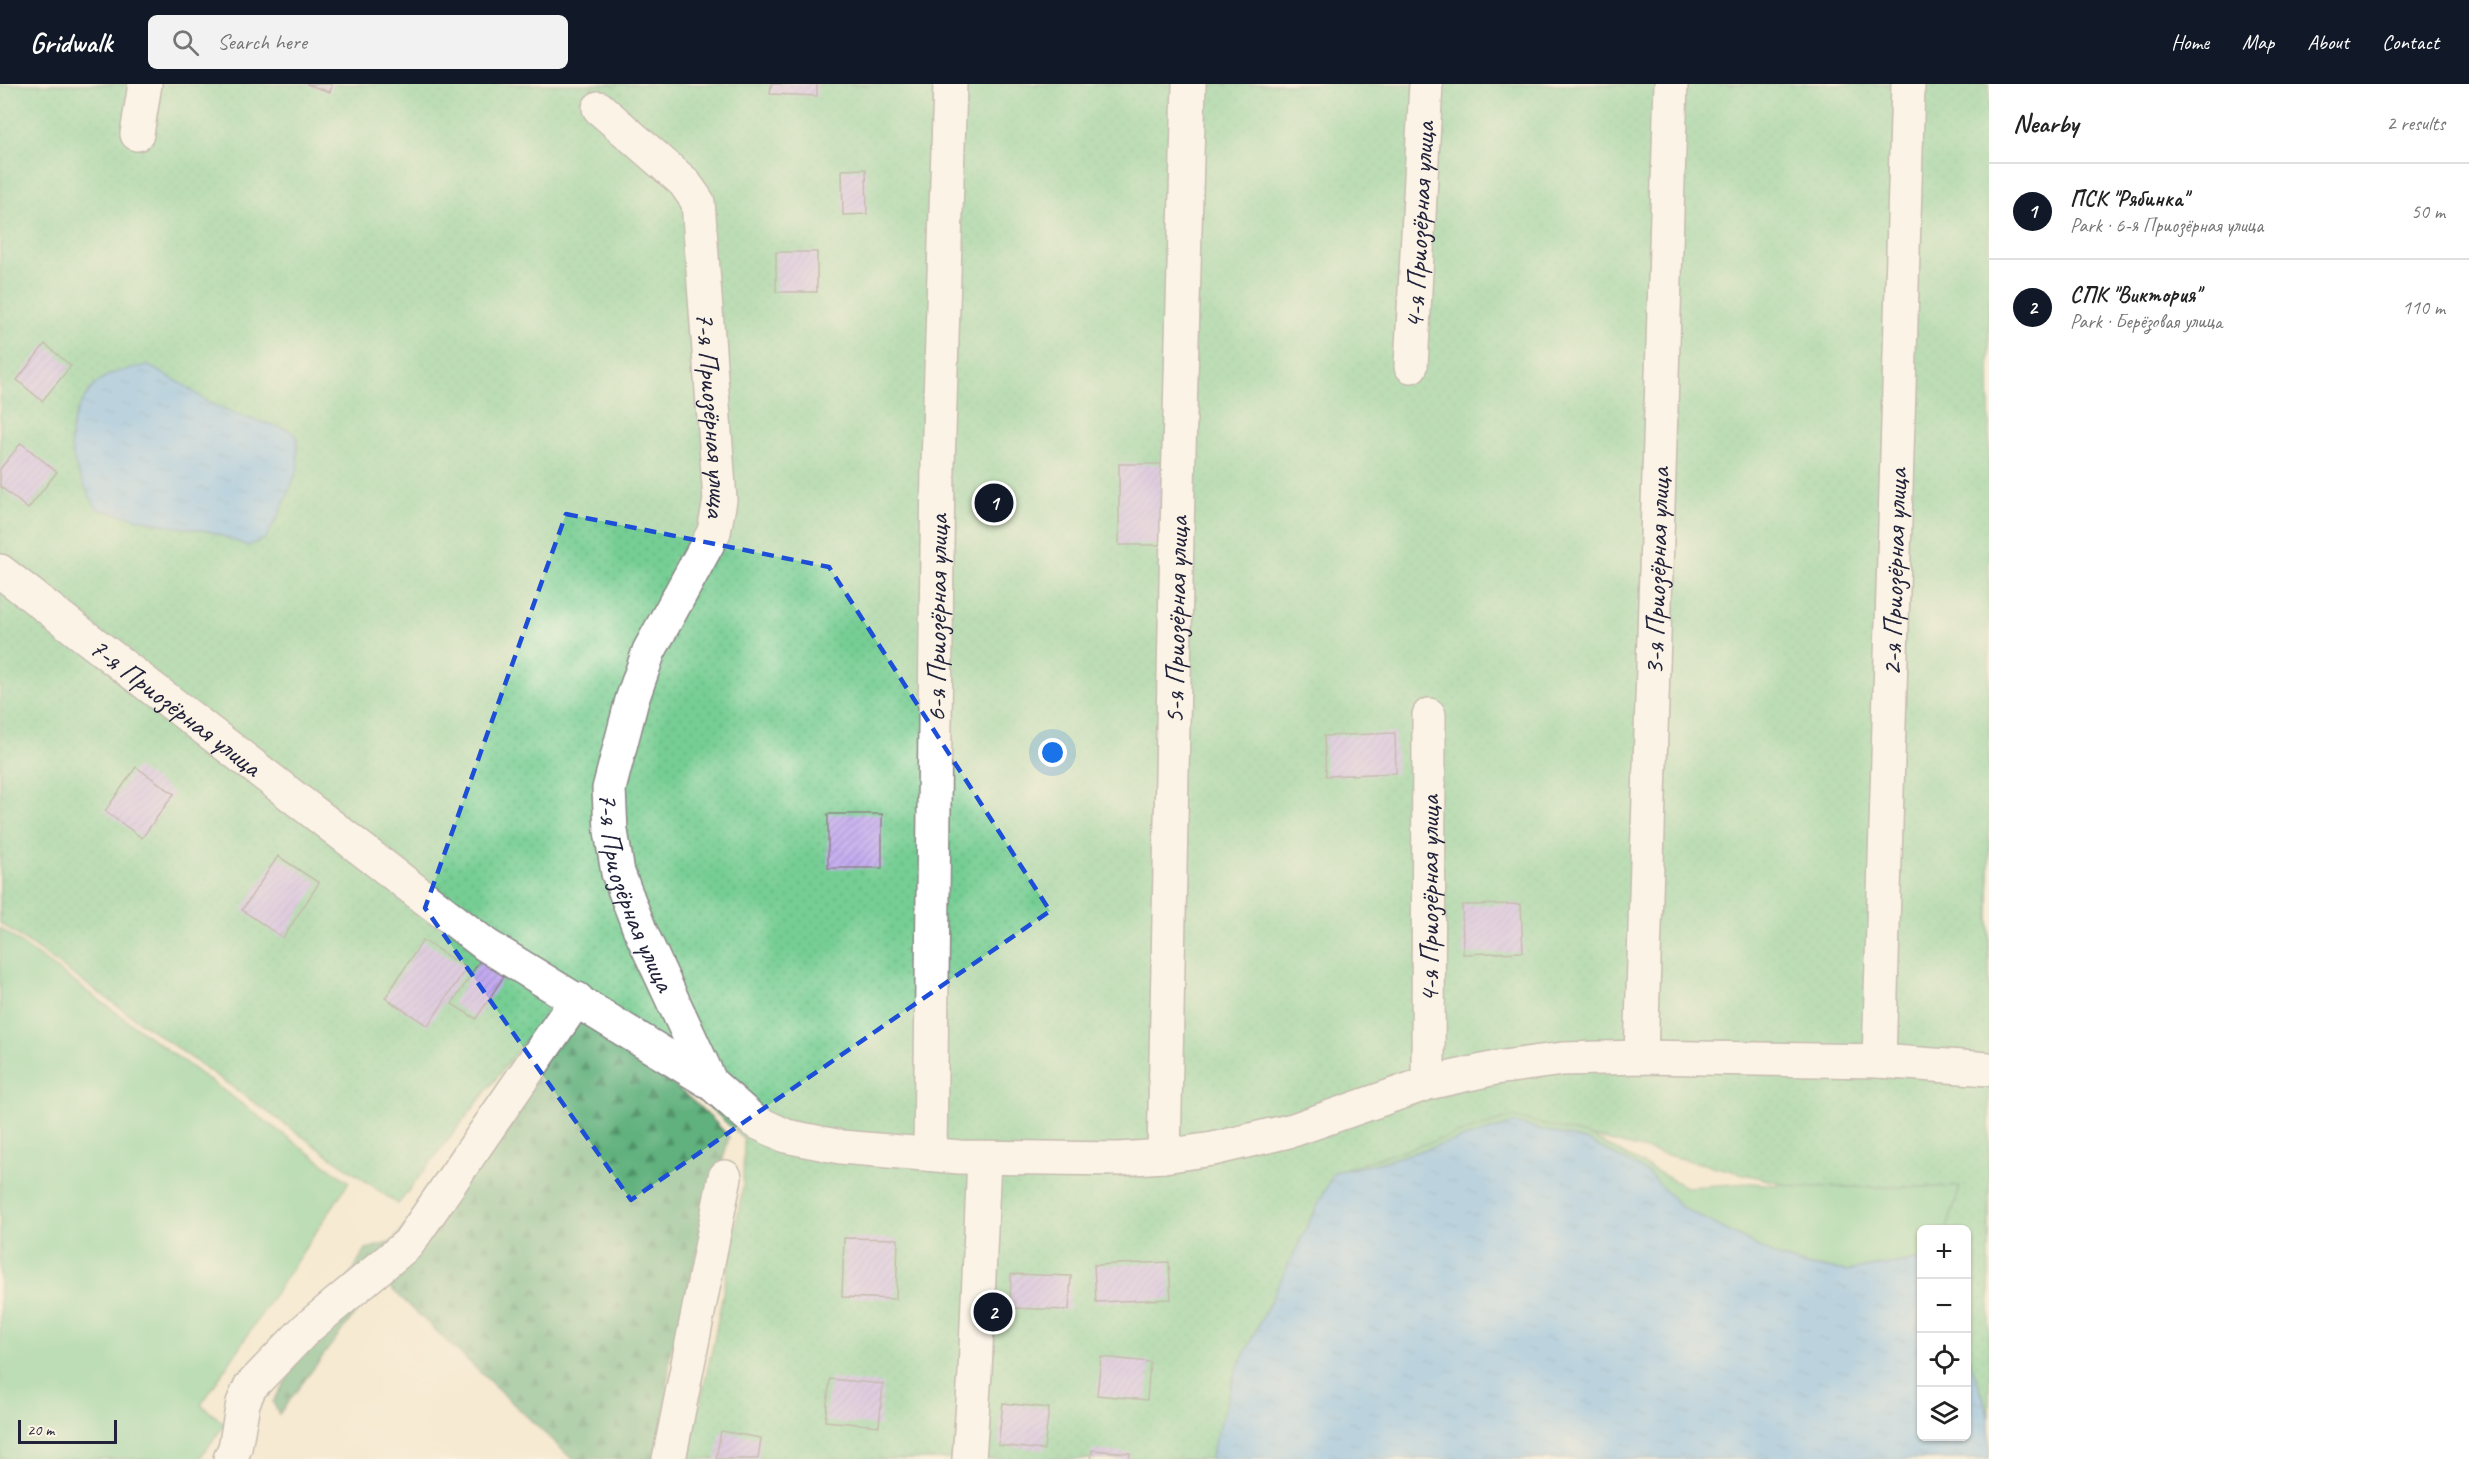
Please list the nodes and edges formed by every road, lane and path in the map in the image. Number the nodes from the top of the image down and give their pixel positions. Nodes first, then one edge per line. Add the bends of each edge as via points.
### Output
1 (145, 84) edge
2 (950, 84) edge
3 (1190, 84) edge
4 (1426, 84) edge
5 (1671, 84) edge
6 (1908, 84) edge
7 (599, 108) dead end
8 (137, 134) dead end
9 (1411, 366) dead end
10 (0, 571) edge
11 (1430, 715) dead end
12 (577, 999) junction
13 (1641, 1057) junction
14 (1879, 1061) junction
15 (1989, 1069) edge
16 (711, 1083) junction
17 (1428, 1083) junction
18 (930, 1154) junction
19 (1164, 1156) junction
20 (984, 1158) junction
21 (725, 1177) dead end
22 (230, 1459) edge
23 (669, 1459) edge
24 (969, 1459) edge

1 - 8 street
2 - 18 street, 6-я Приозёрная улица via 938,465
3 - 19 street, 5-я Приозёрная улица
4 - 9 street, 4-я Приозёрная улица
5 - 13 street, 3-я Приозёрная улица
6 - 14 street, 2-я Приозёрная улица
7 - 16 street, 7-я Приозёрная улица via 684,182 698,202 720,500 714,532 649,651 609,789 618,873
10 - 12 street, 7-я Приозёрная улица via 486,945
11 - 17 street, 4-я Приозёрная улица
12 - 16 street, 7-я Приозёрная улица
12 - 22 street via 408,1244 306,1329 250,1387
13 - 14 street, 7-я Приозёрная улица
13 - 17 street, 7-я Приозёрная улица via 1563,1059
14 - 15 street, 7-я Приозёрная улица
16 - 18 street, 7-я Приозёрная улица via 754,1121 786,1136 841,1147
17 - 19 street, 7-я Приозёрная улица via 1293,1130
18 - 20 street, 7-я Приозёрная улица
19 - 20 street, 7-я Приозёрная улица
20 - 24 street
21 - 23 street

